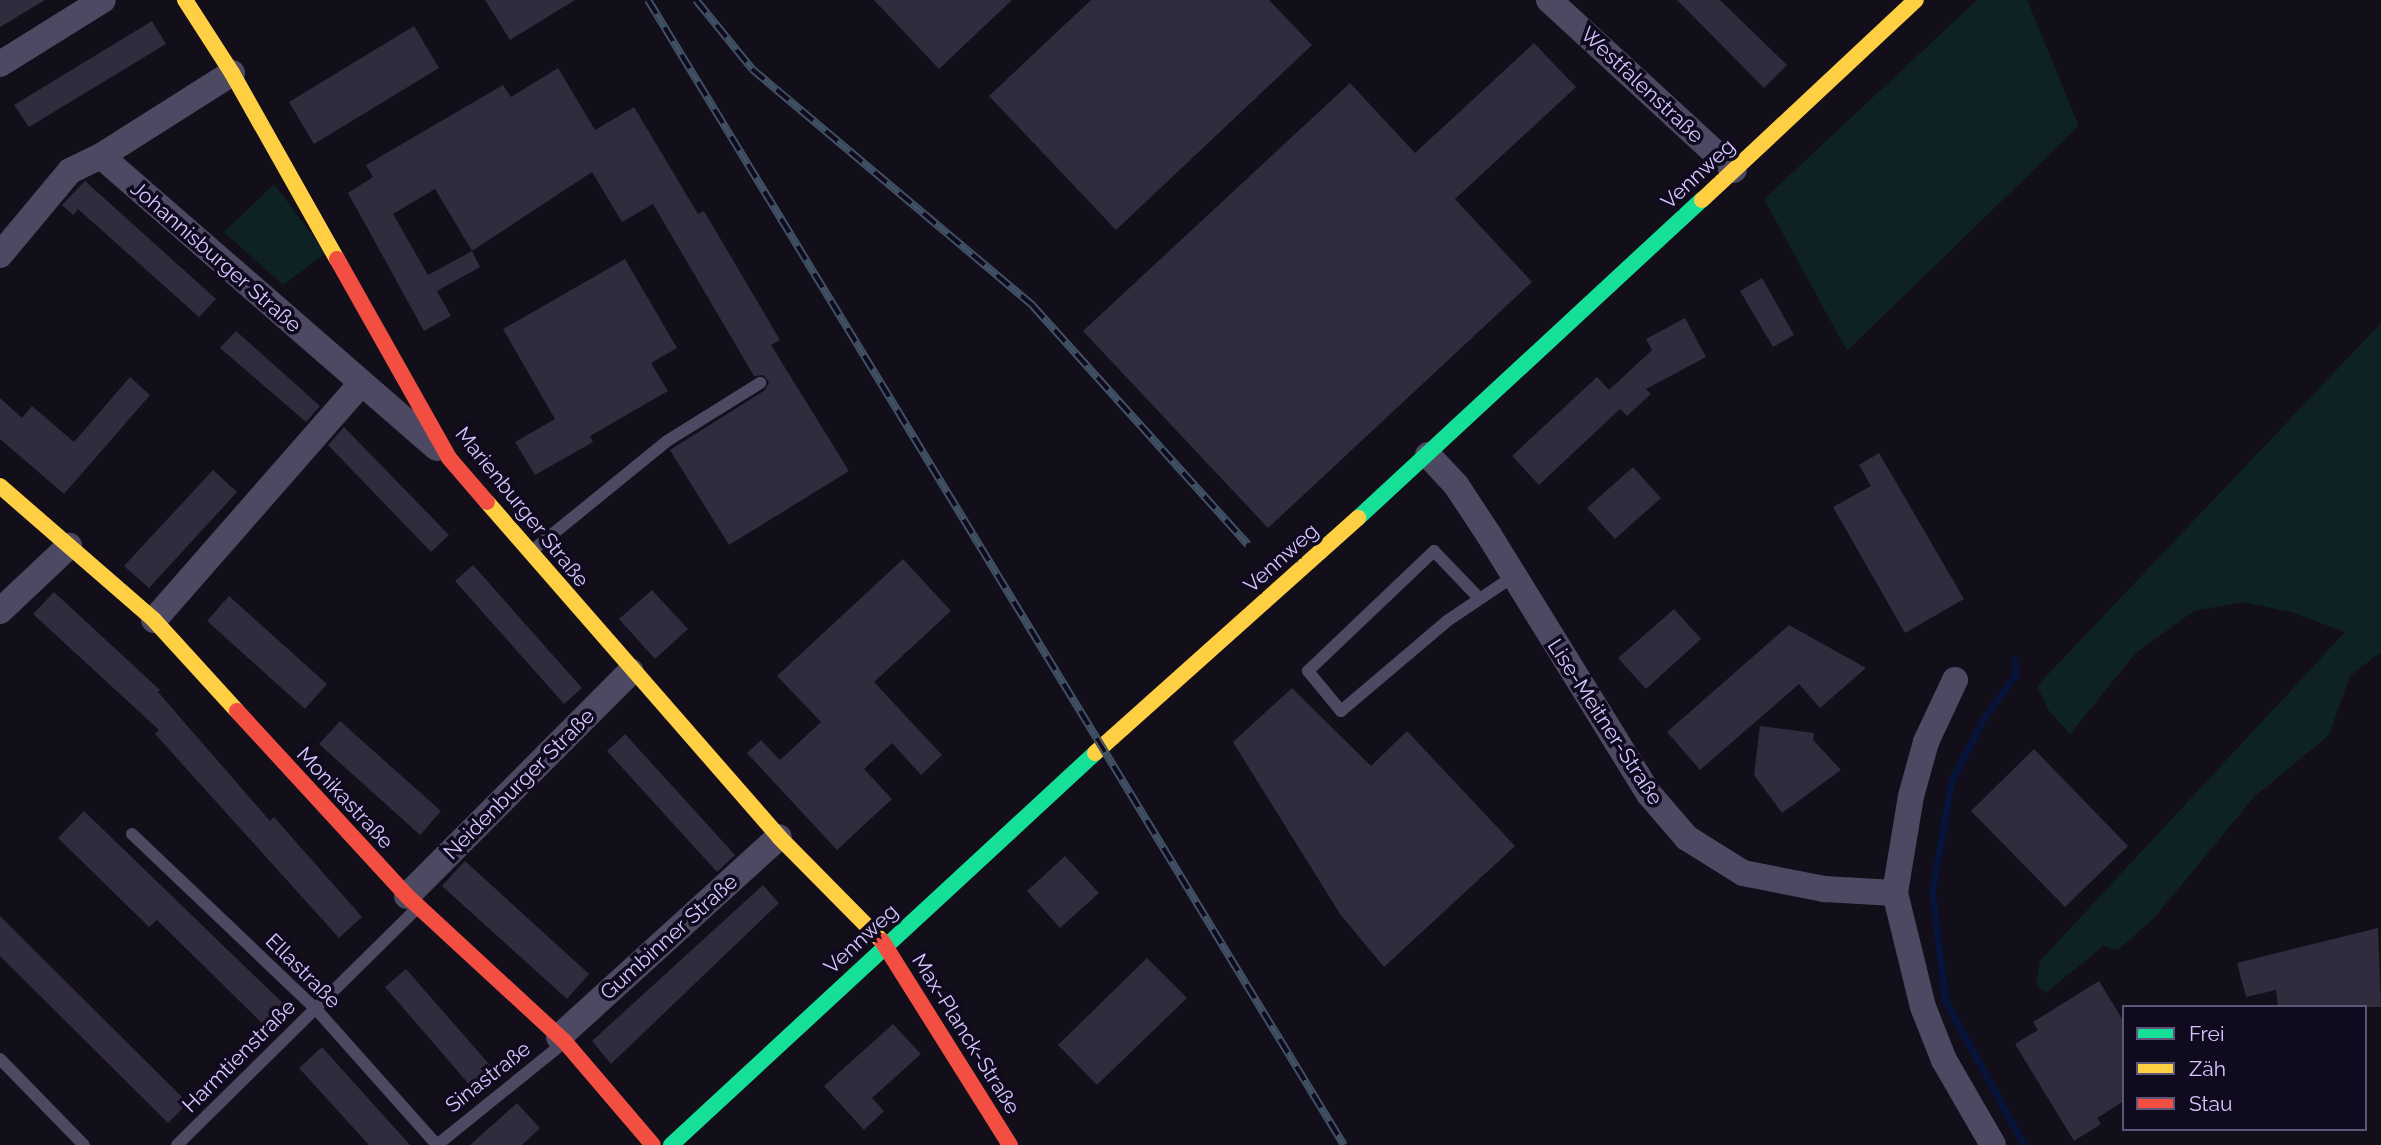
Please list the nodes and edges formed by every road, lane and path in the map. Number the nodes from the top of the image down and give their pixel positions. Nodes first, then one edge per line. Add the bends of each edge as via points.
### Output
1 (103, 0) edge
2 (185, 0) edge
3 (1549, 0) edge
4 (1888, 0) edge
5 (1916, 0) edge
6 (1901, 14) junction
7 (0, 64) edge
8 (232, 73) junction
9 (101, 156) junction
10 (1734, 170) junction
11 (0, 255) edge
12 (760, 383) dead end
13 (360, 385) junction
14 (1428, 455) junction
15 (449, 458) junction
16 (0, 486) edge
17 (69, 546) junction
18 (530, 553) junction
19 (1514, 576) junction
20 (1479, 598) junction
21 (0, 611) edge
22 (154, 620) junction
23 (631, 671) junction
24 (1955, 680) dead end
25 (132, 834) dead end
26 (779, 837) junction
27 (1895, 893) junction
28 (412, 901) junction
29 (885, 944) junction
30 (315, 1007) junction
31 (562, 1040) junction
32 (0, 1059) edge
33 (84, 1145) edge
34 (177, 1145) edge
35 (437, 1145) edge
36 (653, 1145) edge
37 (671, 1145) edge
38 (1010, 1145) edge
39 (1993, 1145) edge

1 - 7 street
2 - 8 street, Marienburger Straße
3 - 10 street, Westfalenstraße
4 - 6 lane
5 - 6 street, Vennweg
6 - 10 street, Vennweg
8 - 9 street
8 - 15 street, Marienburger Straße
9 - 11 street via 70,170
9 - 13 street, Johannisburger Straße
10 - 14 street, Vennweg
12 - 18 lane via 667,441
13 - 15 street, Johannisburger Straße
13 - 22 street
14 - 19 street, Lise-Meitner-Straße via 1456,485
14 - 29 street, Vennweg
15 - 18 street, Marienburger Straße
16 - 17 street, Monikastraße
17 - 21 street
17 - 22 street, Monikastraße
18 - 23 street, Marienburger Straße
19 - 20 lane
19 - 27 street, Lise-Meitner-Straße via 1649,794 1687,838 1743,873 1824,889
20 - 20 lane via 1340,710 1308,671 1434,551
22 - 28 street, Monikastraße
23 - 26 street, Marienburger Straße
23 - 28 street, Neidenburger Straße
24 - 27 street via 1926,741
25 - 30 lane, Ellastraße
26 - 29 street, Marienburger Straße
26 - 31 street, Gumbinner Straße
27 - 39 street via 1923,1007 1944,1060
28 - 30 lane, Harmtienstraße
28 - 31 street, Monikastraße
29 - 37 street, Vennweg
29 - 38 street, Max-Planck-Straße
30 - 34 lane, Harmtienstraße
30 - 35 lane, Ellastraße
31 - 35 lane, Sinastraße
31 - 36 street, Monikastraße
32 - 33 lane

